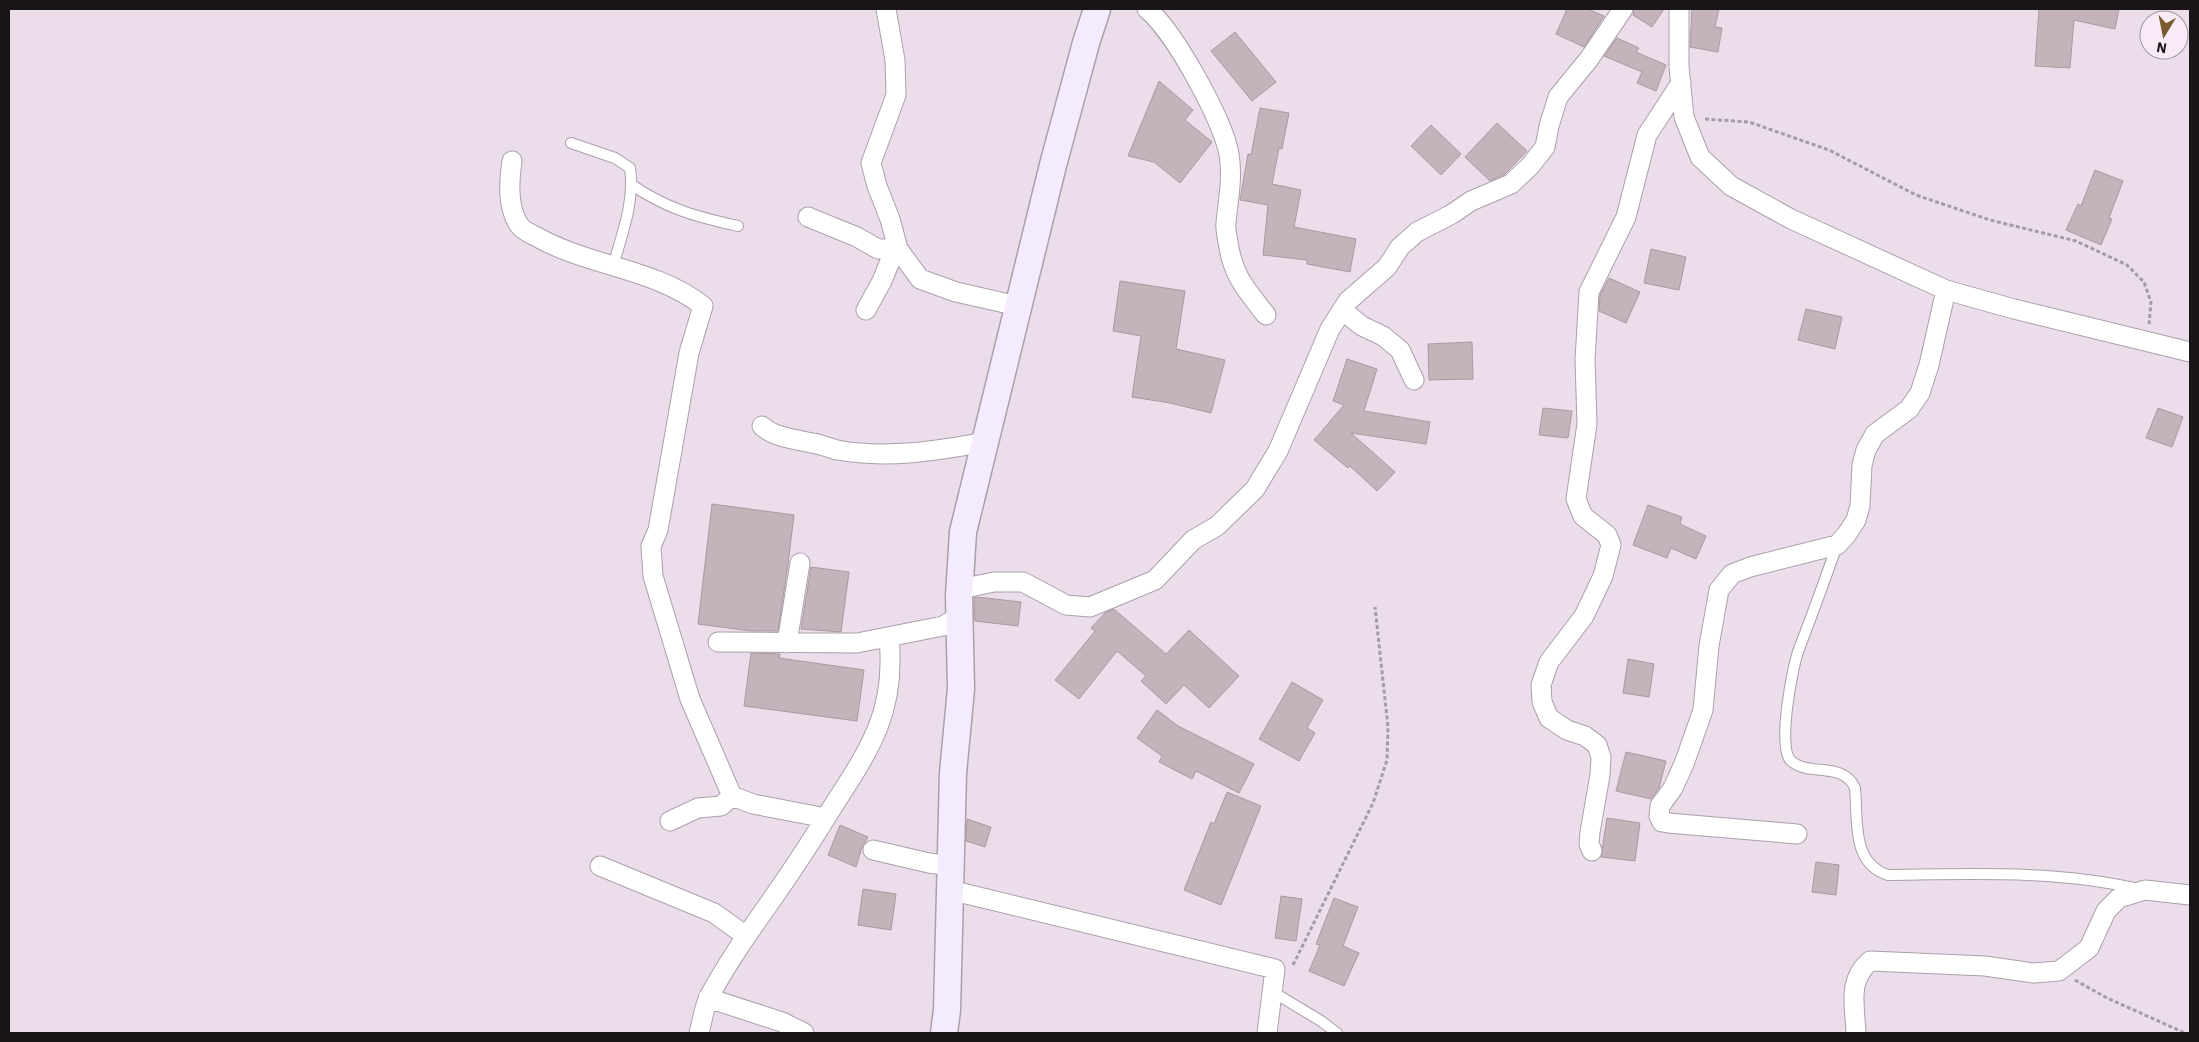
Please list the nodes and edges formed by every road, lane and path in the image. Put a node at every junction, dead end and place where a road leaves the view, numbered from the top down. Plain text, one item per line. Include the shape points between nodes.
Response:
1 (886, 9) edge
2 (1097, 9) edge
3 (1147, 9) edge
4 (1622, 9) edge
5 (1679, 9) edge
6 (1680, 84) junction
7 (1684, 117) junction
8 (571, 143) dead end
9 (512, 161) dead end
10 (632, 185) junction
11 (808, 217) dead end
12 (738, 226) dead end
13 (899, 251) junction
14 (613, 266) junction
15 (1946, 290) junction
16 (1018, 306) junction
17 (866, 310) dead end
18 (1342, 310) junction
19 (1266, 315) dead end
20 (2148, 341) junction
21 (2190, 352) edge
22 (1414, 380) dead end
23 (762, 426) dead end
24 (985, 442) junction
25 (1836, 545) junction
26 (800, 563) dead end
27 (960, 589) junction
28 (1375, 607) dead end
29 (960, 616) junction
30 (890, 638) junction
31 (718, 642) dead end
32 (786, 643) junction
33 (732, 796) junction
34 (826, 818) junction
35 (670, 821) dead end
36 (1797, 834) dead end
37 (873, 850) dead end
38 (1592, 851) dead end
39 (600, 866) dead end
40 (951, 878) junction
41 (2145, 890) junction
42 (2190, 895) edge
43 (746, 936) junction
44 (1275, 968) junction
45 (2059, 971) junction
46 (1273, 992) junction
47 (708, 998) junction
48 (699, 1033) edge
49 (804, 1033) edge
50 (944, 1033) edge
51 (1267, 1033) edge
52 (1337, 1033) edge
53 (1856, 1033) edge
54 (2185, 1033) edge

1 - 13 street via 895,60 896,95 871,163
2 - 16 street
3 - 19 street via 1158,17 1191,69 1223,132 1229,155 1231,192 1225,225 1231,263 1239,280
4 - 18 street via 1589,59 1558,97 1545,147 1530,166 1511,184 1417,232 1400,247 1387,267
5 - 6 street
6 - 7 street
6 - 38 street via 1647,135 1626,217 1589,292 1585,360 1587,424 1576,500 1583,516 1607,535 1611,545 1604,576 1584,616 1549,662 1541,686 1542,702 1549,718 1585,736 1596,745 1601,757 1590,832
7 - 15 street via 1700,157 1731,186 1791,219
7 - 20 path via 1749,122 1829,150 1916,194 1990,220 2076,241 2118,261 2144,282 2151,302
8 - 10 lane via 615,158 630,168
9 - 14 street via 509,193 517,222 522,228 554,246
10 - 12 lane via 649,197 684,213
10 - 14 lane
11 - 13 street via 878,249
13 - 16 street via 920,279 956,292
13 - 17 street via 892,256
14 - 33 street via 668,285 702,306 689,354 658,530 651,546 653,576 687,690
15 - 20 street via 2014,310
15 - 25 street via 1920,393 1908,409 1875,434 1866,450 1856,520
16 - 24 street
18 - 22 street via 1400,350
18 - 27 street via 1330,329 1278,451 1255,489 1216,526 1193,540 1155,580 1090,607 1066,605 1023,582 994,582
20 - 21 street
23 - 24 street via 769,433 792,439 837,450 876,454 910,453
24 - 27 street via 963,532
25 - 36 street via 1750,566 1732,574 1719,590 1709,646 1703,710 1684,764 1660,806 1662,822
25 - 41 lane via 1798,651 1785,722 1785,749 1790,760 1799,765 1844,775 1852,780 1860,850 1867,863 1888,875 2037,874 2103,881
26 - 32 street
27 - 29 street
28 - 44 path via 1388,727 1387,760 1373,803 1294,964
29 - 30 street via 943,626
29 - 40 street via 961,689 953,774
30 - 32 street via 857,643
30 - 34 street via 892,666 878,729 864,758
31 - 32 street
33 - 34 street via 752,804
33 - 35 street via 721,806 698,808
34 - 43 street
37 - 40 street via 929,863
39 - 43 street via 714,913
40 - 44 street
40 - 50 street
41 - 42 street
41 - 45 street via 2119,898 2106,910 2088,948
43 - 47 street
44 - 46 street
45 - 53 street via 2034,973 1985,966 1870,961 1855,981
45 - 54 path via 2107,998
46 - 51 street
46 - 52 lane
47 - 48 street
47 - 49 street via 774,1019

